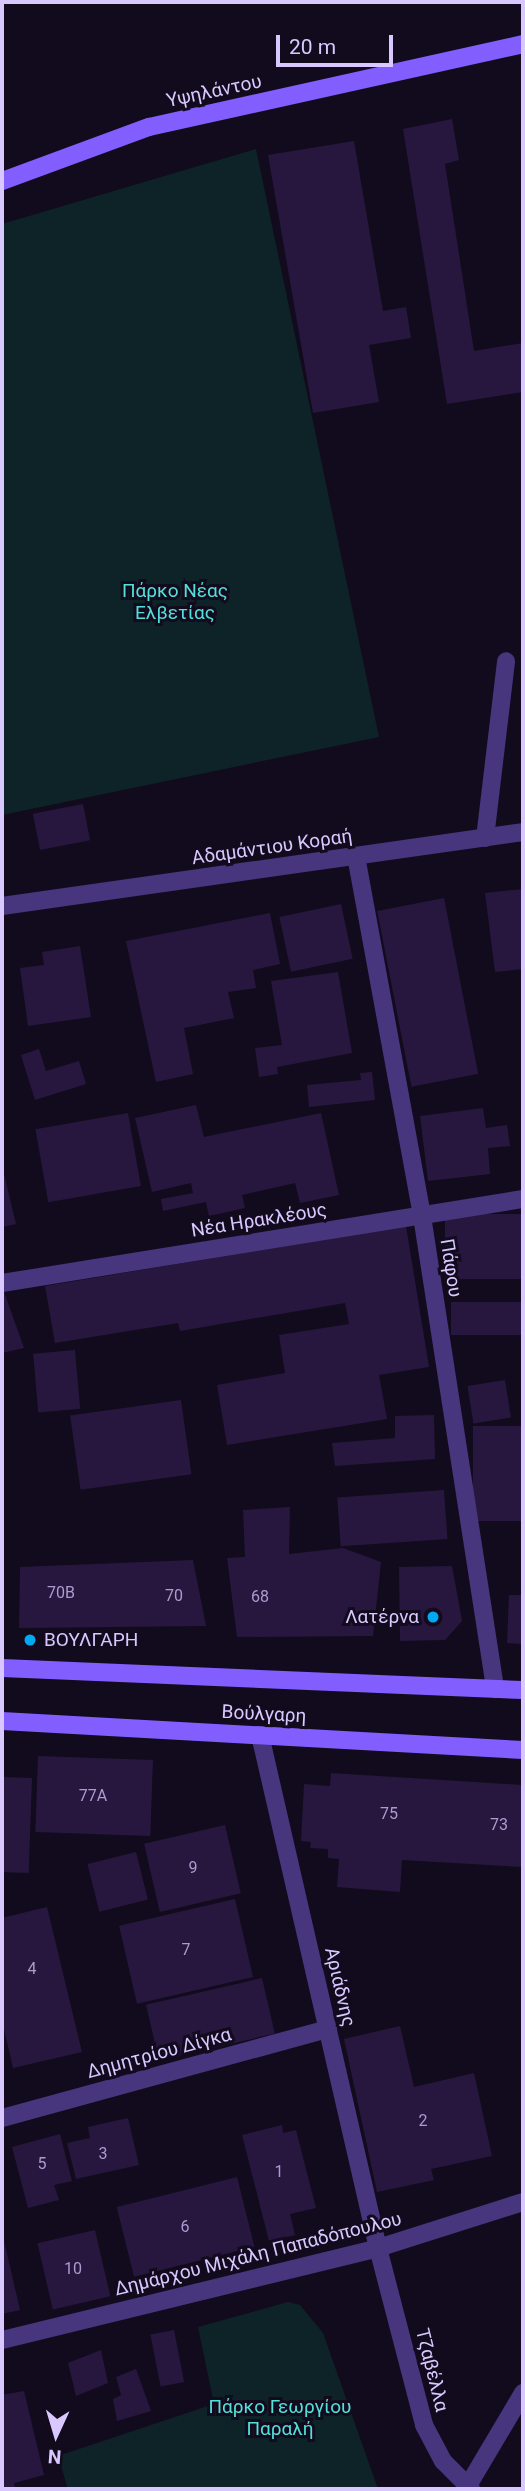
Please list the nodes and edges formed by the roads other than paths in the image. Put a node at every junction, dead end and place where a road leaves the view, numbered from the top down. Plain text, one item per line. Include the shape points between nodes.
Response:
1 (523, 44) edge
2 (2, 181) edge
3 (506, 661) dead end
4 (523, 832) edge
5 (485, 838) junction
6 (356, 856) junction
7 (2, 906) edge
8 (523, 1199) edge
9 (422, 1216) junction
10 (2, 1283) edge
11 (2, 1668) edge
12 (495, 1689) junction
13 (523, 1690) edge
14 (2, 1721) edge
15 (260, 1735) junction
16 (523, 1751) edge
17 (328, 2029) junction
18 (2, 2118) edge
19 (523, 2202) edge
20 (378, 2248) junction
21 (2, 2340) edge
22 (523, 2393) edge
23 (468, 2489) edge

1 - 2 main road, Υψηλάντου via 149,127
3 - 5 street
4 - 5 street, Αδαμάντιου Κοραή
5 - 6 street, Αδαμάντιου Κοραή
6 - 7 street, Αδαμάντιου Κοραή
6 - 9 street, Πάφου
8 - 9 street, Νέα Ηρακλέους
9 - 10 street, Νέα Ηρακλέους
9 - 12 street, Πάφου
11 - 12 main road, Βούλγαρη
12 - 13 main road, Βούλγαρη
14 - 15 main road, Βούλγαρη
15 - 16 main road, Βούλγαρη
15 - 17 street, Αριάδνης
17 - 18 street, Δημητρίου Δίγκα
17 - 20 street, Αριάδνης
19 - 20 street, Δημάρχου Μιχάλη Παπαδόπουλου
20 - 21 street, Δημάρχου Μιχάλη Παπαδόπουλου
20 - 23 street, Τζαβέλλα via 425,2425 443,2461
22 - 23 street

